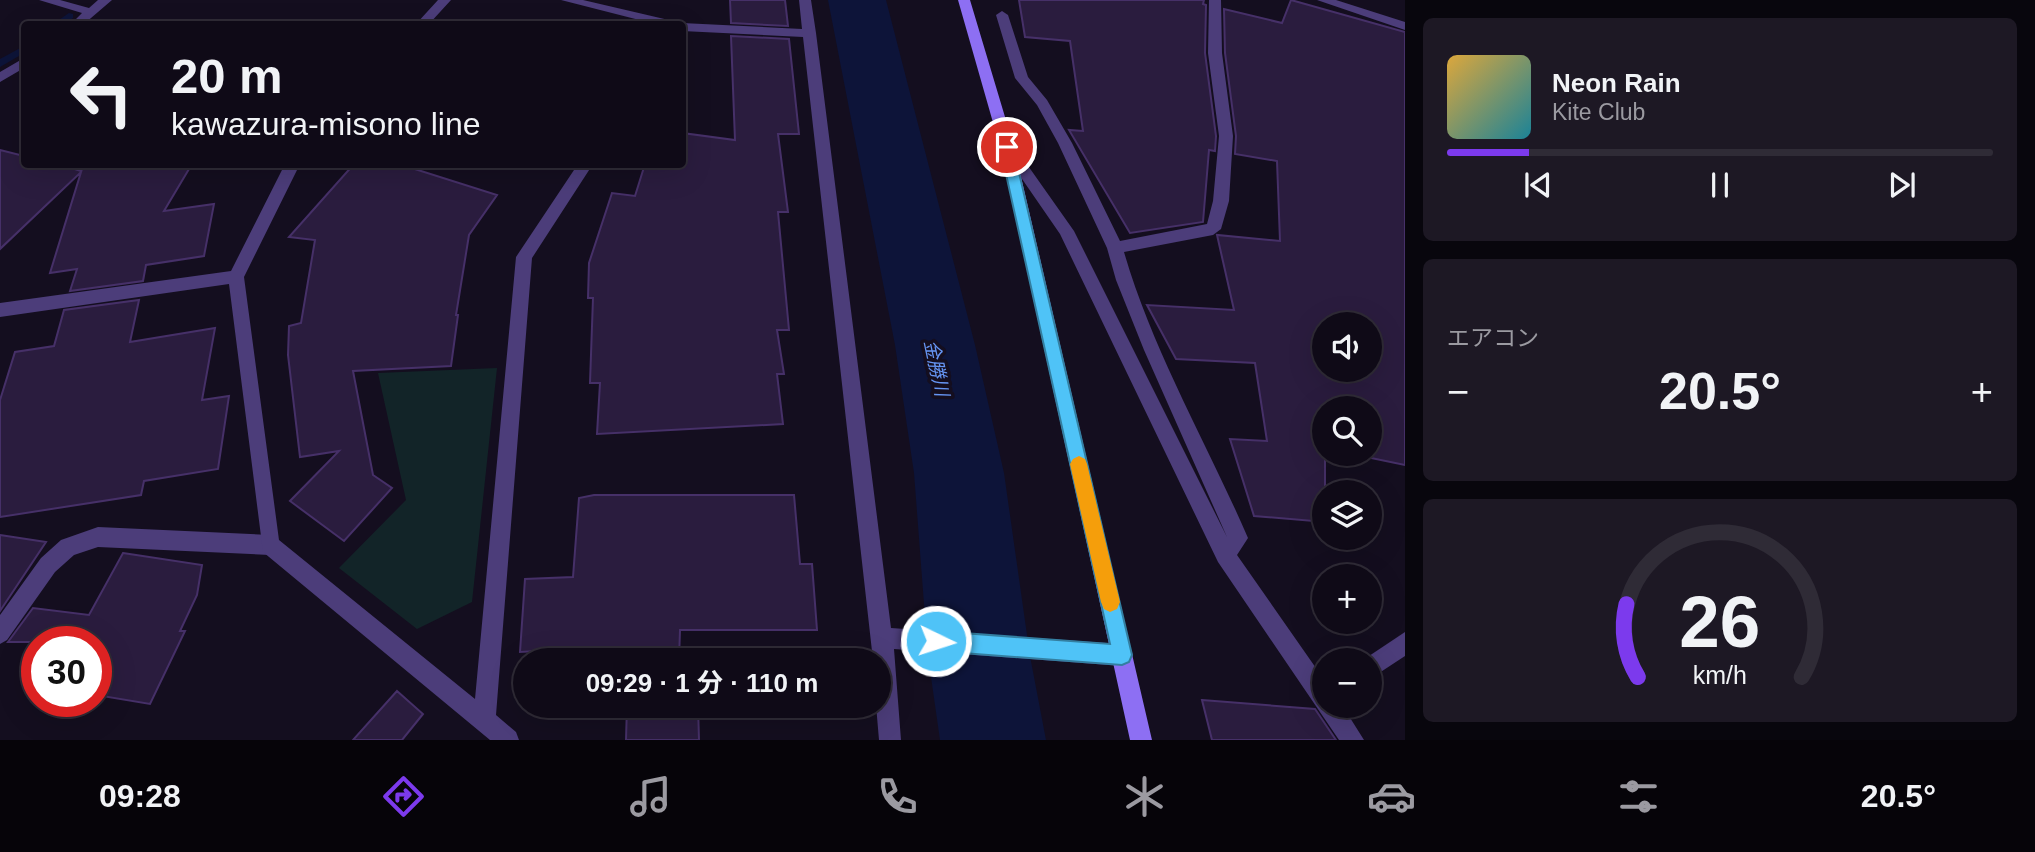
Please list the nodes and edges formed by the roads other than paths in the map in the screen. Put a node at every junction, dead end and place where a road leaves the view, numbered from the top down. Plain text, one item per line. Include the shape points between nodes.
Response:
1 (45, 0) edge
2 (106, 0) edge
3 (445, 0) edge
4 (567, 0) edge
5 (805, 0) edge
6 (964, 0) edge
7 (1215, 0) edge
8 (1323, 0) edge
9 (92, 12) junction
10 (1002, 15) dead end
11 (81, 21) edge
12 (425, 21) edge
13 (656, 21) edge
14 (1405, 26) edge
15 (686, 27) edge
16 (810, 33) junction
17 (21, 64) edge
18 (0, 78) edge
19 (1007, 147) junction
20 (291, 168) edge
21 (583, 168) edge
22 (1115, 248) junction
23 (236, 277) junction
24 (0, 310) edge
25 (270, 545) junction
26 (1225, 555) junction
27 (0, 634) edge
28 (882, 638) junction
29 (1405, 643) edge
30 (1122, 655) junction
31 (1382, 659) edge
32 (1312, 681) edge
33 (1337, 718) edge
34 (484, 720) junction
35 (508, 740) edge
36 (890, 740) edge
37 (1141, 740) edge
38 (1353, 740) edge

1 - 9 street
2 - 9 street
3 - 12 street
4 - 13 street
5 - 16 street
6 - 19 main road
7 - 22 street via 1215,53 1226,136 1221,201 1213,229
8 - 14 street
9 - 11 street
10 - 22 street via 1022,78 1065,143
15 - 16 street
16 - 28 street
17 - 18 street
19 - 26 street via 1066,231
19 - 30 main road
20 - 23 street
21 - 34 street via 524,257
22 - 26 street via 1153,350 1238,538
23 - 24 street
23 - 25 street
25 - 27 street via 97,537 68,547 48,565
25 - 34 street
26 - 32 street
28 - 30 street
28 - 36 street
29 - 31 street
30 - 37 main road
33 - 38 street
34 - 35 street

